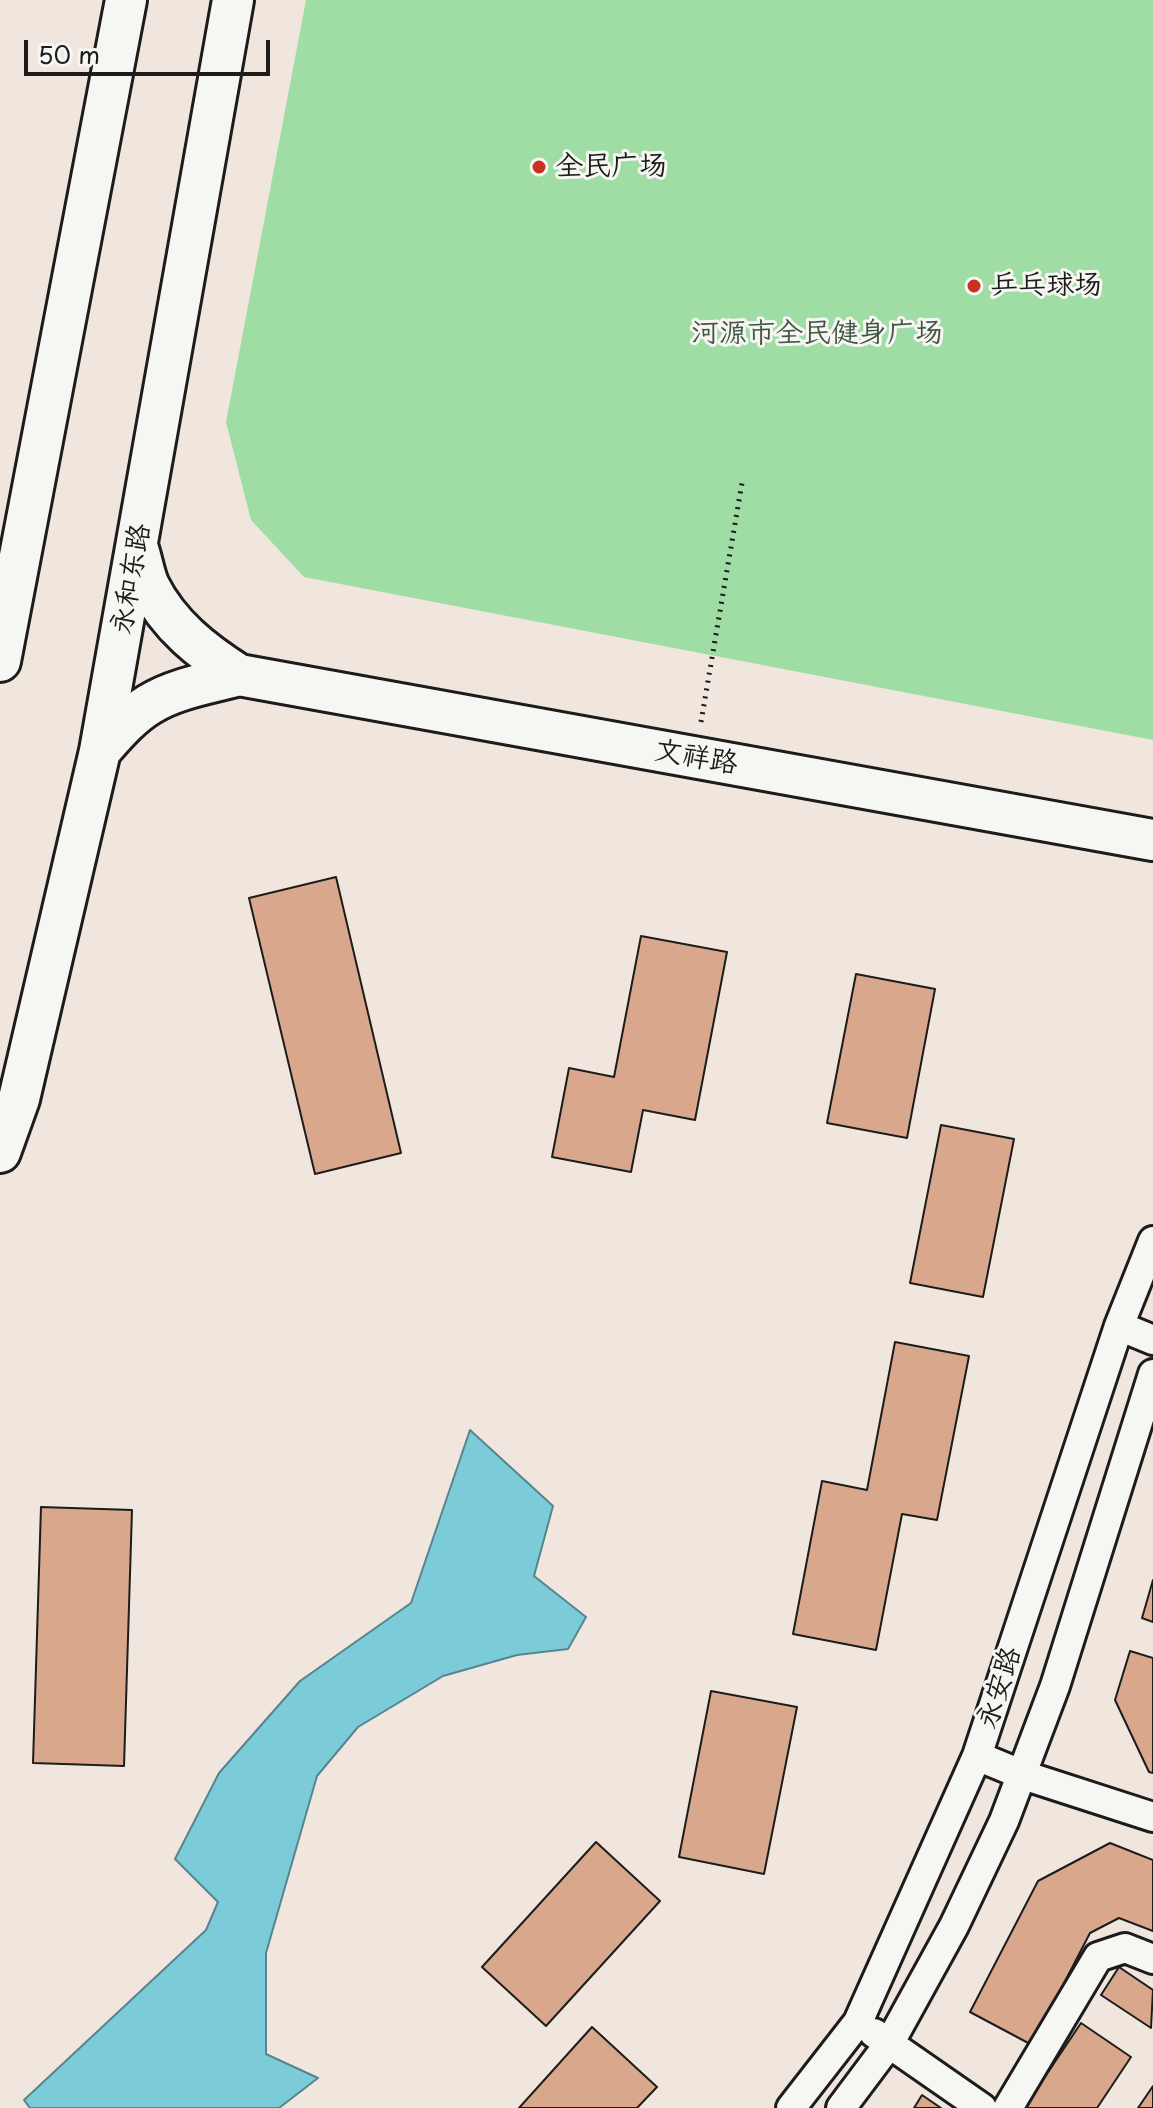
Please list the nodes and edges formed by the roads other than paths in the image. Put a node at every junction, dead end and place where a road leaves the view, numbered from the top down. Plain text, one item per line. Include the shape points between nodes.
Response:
1 (126, 0) edge
2 (233, 0) edge
3 (138, 547) junction
4 (0, 661) edge
5 (239, 675) junction
6 (100, 751) junction
7 (1153, 840) edge
8 (0, 1152) edge
9 (1153, 1241) edge
10 (1119, 1326) junction
11 (1153, 1340) edge
12 (1153, 1374) edge
13 (977, 1756) junction
14 (1023, 1775) junction
15 (1153, 1817) edge
16 (1153, 1959) edge
17 (858, 2022) junction
18 (889, 2044) junction
19 (791, 2108) edge
20 (841, 2108) edge
21 (982, 2108) edge
22 (1008, 2108) edge

1 - 4 main road
2 - 3 main road, 永和东路
3 - 5 main road via 148,584 172,619 201,651
3 - 6 main road, 永和东路
5 - 6 main road via 150,704
5 - 7 main road, 文祥路
6 - 8 main road, 永和东路 via 19,1099
9 - 10 street, 永安路
10 - 11 street
10 - 13 street, 永安路
12 - 14 street, 永安路
13 - 14 street
13 - 17 street, 永安路
14 - 15 street
14 - 18 street, 永安路 via 954,1926
16 - 22 street via 1125,1948 1098,1957
17 - 18 street
17 - 19 street, 永安路
18 - 20 street, 永安路
18 - 21 street

